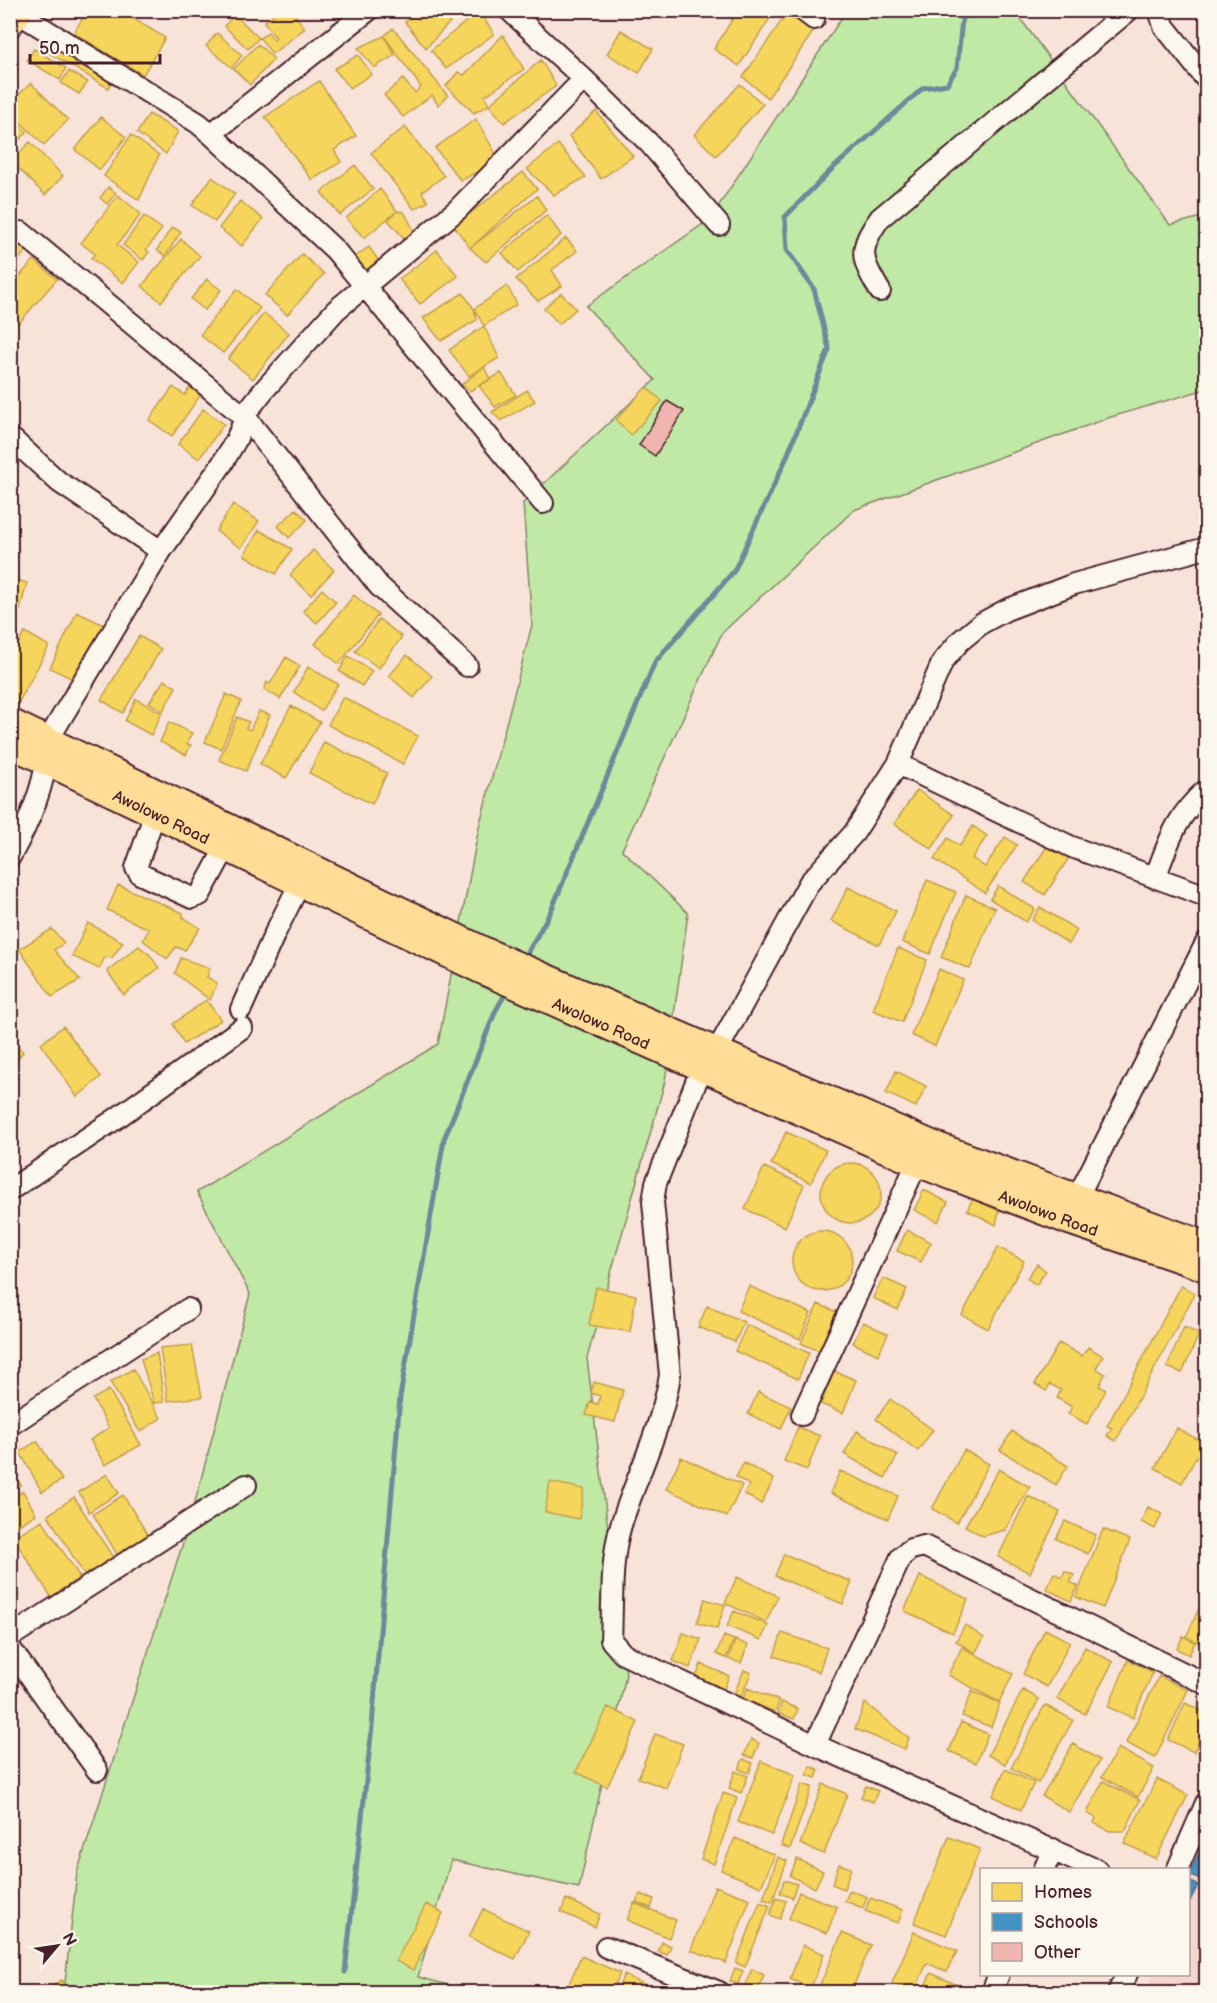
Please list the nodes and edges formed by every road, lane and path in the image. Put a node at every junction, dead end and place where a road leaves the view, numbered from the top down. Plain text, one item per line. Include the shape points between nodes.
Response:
1 (369, 10) edge
2 (508, 10) edge
3 (1129, 10) edge
4 (1159, 10) edge
5 (15, 14) edge
6 (584, 79) junction
7 (1206, 79) edge
8 (211, 134) junction
9 (719, 225) dead end
10 (21, 232) dead end
11 (365, 287) junction
12 (880, 291) dead end
13 (247, 419) junction
14 (10, 437) edge
15 (543, 503) dead end
16 (1206, 548) edge
17 (161, 551) junction
18 (467, 666) dead end
19 (10, 722) edge
20 (10, 744) edge
21 (48, 751) junction
22 (898, 764) junction
23 (1206, 790) edge
24 (155, 813) junction
25 (229, 838) junction
26 (10, 857) edge
27 (1155, 878) junction
28 (300, 883) junction
29 (1206, 896) edge
30 (1206, 943) edge
31 (484, 961) junction
32 (710, 1059) junction
33 (917, 1163) junction
34 (10, 1190) edge
35 (1077, 1198) junction
36 (1206, 1245) edge
37 (1206, 1268) edge
38 (188, 1309) dead end
39 (802, 1415) dead end
40 (10, 1425) edge
41 (246, 1485) dead end
42 (10, 1637) edge
43 (10, 1648) edge
44 (1206, 1684) edge
45 (815, 1745) junction
46 (96, 1770) dead end
47 (1206, 1803) edge
48 (1053, 1849) junction
49 (1044, 1868) edge
50 (1095, 1868) edge
51 (1177, 1868) edge
52 (606, 1947) dead end
53 (998, 1976) edge
54 (1125, 1976) edge
55 (718, 1992) edge
56 (992, 1992) edge
57 (1118, 1992) edge

1 - 8 street
2 - 6 street
3 - 12 street via 880,218 867,235 863,263
4 - 7 street via 1164,26
5 - 8 street
6 - 9 street via 650,144
6 - 11 street via 457,210
8 - 11 street via 335,250
10 - 13 street
11 - 13 street via 313,333 249,409
11 - 15 street
13 - 17 street via 222,464
13 - 18 street via 379,586
14 - 17 street via 59,482
16 - 22 street via 1074,584 982,623 943,661
17 - 21 street
19 - 21 main road, Awolowo Road
20 - 21 main road, Awolowo Road
21 - 24 main road, Awolowo Road
21 - 25 main road, Awolowo Road
21 - 26 street via 21,837
22 - 27 street via 1072,847
22 - 32 street via 854,833 809,883
23 - 27 street via 1175,825
24 - 25 main road, Awolowo Road
24 - 25 street via 136,868 140,874 192,898 200,895
25 - 28 main road, Awolowo Road
25 - 31 main road, Awolowo Road
27 - 29 street
28 - 31 main road, Awolowo Road
28 - 34 street via 274,933 242,1018 117,1118
30 - 35 street
31 - 32 main road, Awolowo Road
32 - 33 main road, Awolowo Road
32 - 35 main road, Awolowo Road
32 - 45 street via 656,1183 653,1202 670,1375 666,1401 615,1550 611,1640 623,1654
33 - 37 main road, Awolowo Road
33 - 39 street
35 - 36 main road, Awolowo Road
38 - 40 street
41 - 42 street
43 - 46 street
44 - 45 street via 924,1546 901,1557
45 - 48 street
47 - 51 street
48 - 49 street
48 - 50 street
52 - 55 street
53 - 56 street
54 - 57 street

